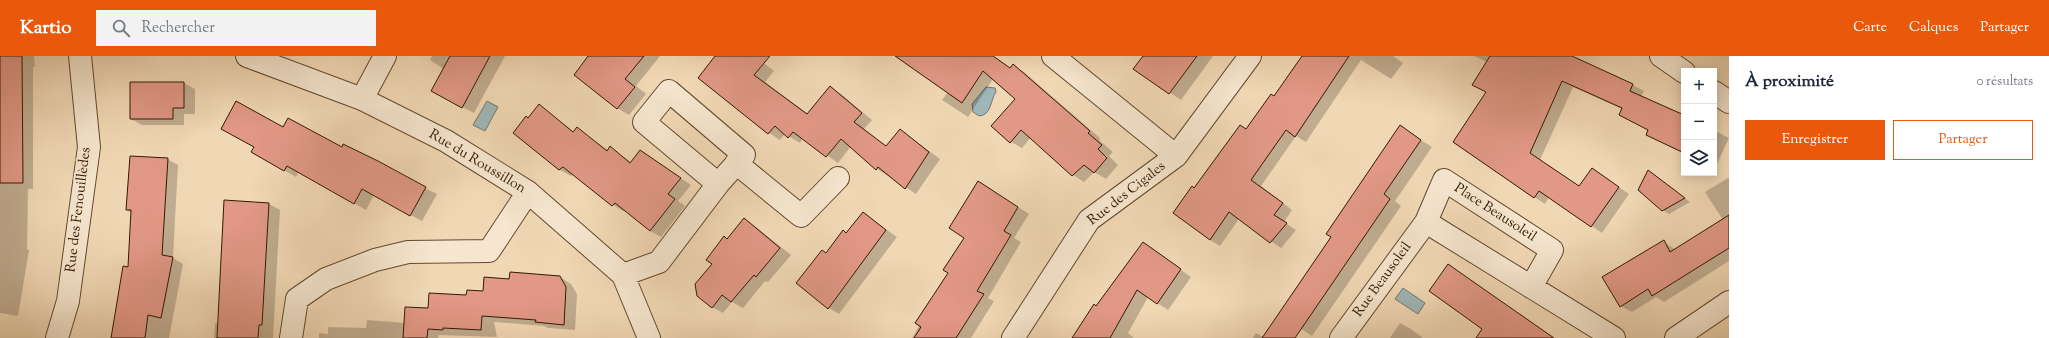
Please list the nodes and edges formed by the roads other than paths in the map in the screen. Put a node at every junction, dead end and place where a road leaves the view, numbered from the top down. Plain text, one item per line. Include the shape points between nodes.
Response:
1 (80, 56) edge
2 (247, 56) edge
3 (385, 56) edge
4 (1053, 56) edge
5 (1250, 56) edge
6 (1661, 56) edge
7 (1681, 70) edge
8 (1717, 94) edge
9 (362, 99) junction
10 (1729, 102) edge
11 (1176, 156) junction
12 (736, 163) junction
13 (838, 178) dead end
14 (718, 184) junction
15 (528, 192) junction
16 (1426, 222) junction
17 (623, 275) junction
18 (1531, 287) junction
19 (1729, 302) edge
20 (57, 338) edge
21 (291, 338) edge
22 (649, 338) edge
23 (1013, 338) edge
24 (1341, 338) edge
25 (1614, 338) edge
26 (1676, 338) edge

1 - 20 street, Rue des Fenouillèdes via 89,147 68,301
2 - 9 street, Rue du Roussillon
3 - 9 street
4 - 11 street
5 - 11 street, Rue des Cigales
6 - 7 street
8 - 10 street
9 - 15 street, Rue du Roussillon via 446,141
11 - 23 street, Rue des Cigales via 1089,220
12 - 13 street via 801,216
12 - 14 street
12 - 14 street via 744,155 669,91 644,122
14 - 17 street via 658,262
15 - 17 street, Rue du Roussillon
15 - 21 street via 489,251 408,252 374,260 326,279 297,299
16 - 18 street
16 - 18 street, Place Beausoleil via 1444,180 1552,250
16 - 24 street, Rue Beausoleil
17 - 22 street, Rue du Roussillon
18 - 25 street
19 - 26 street

